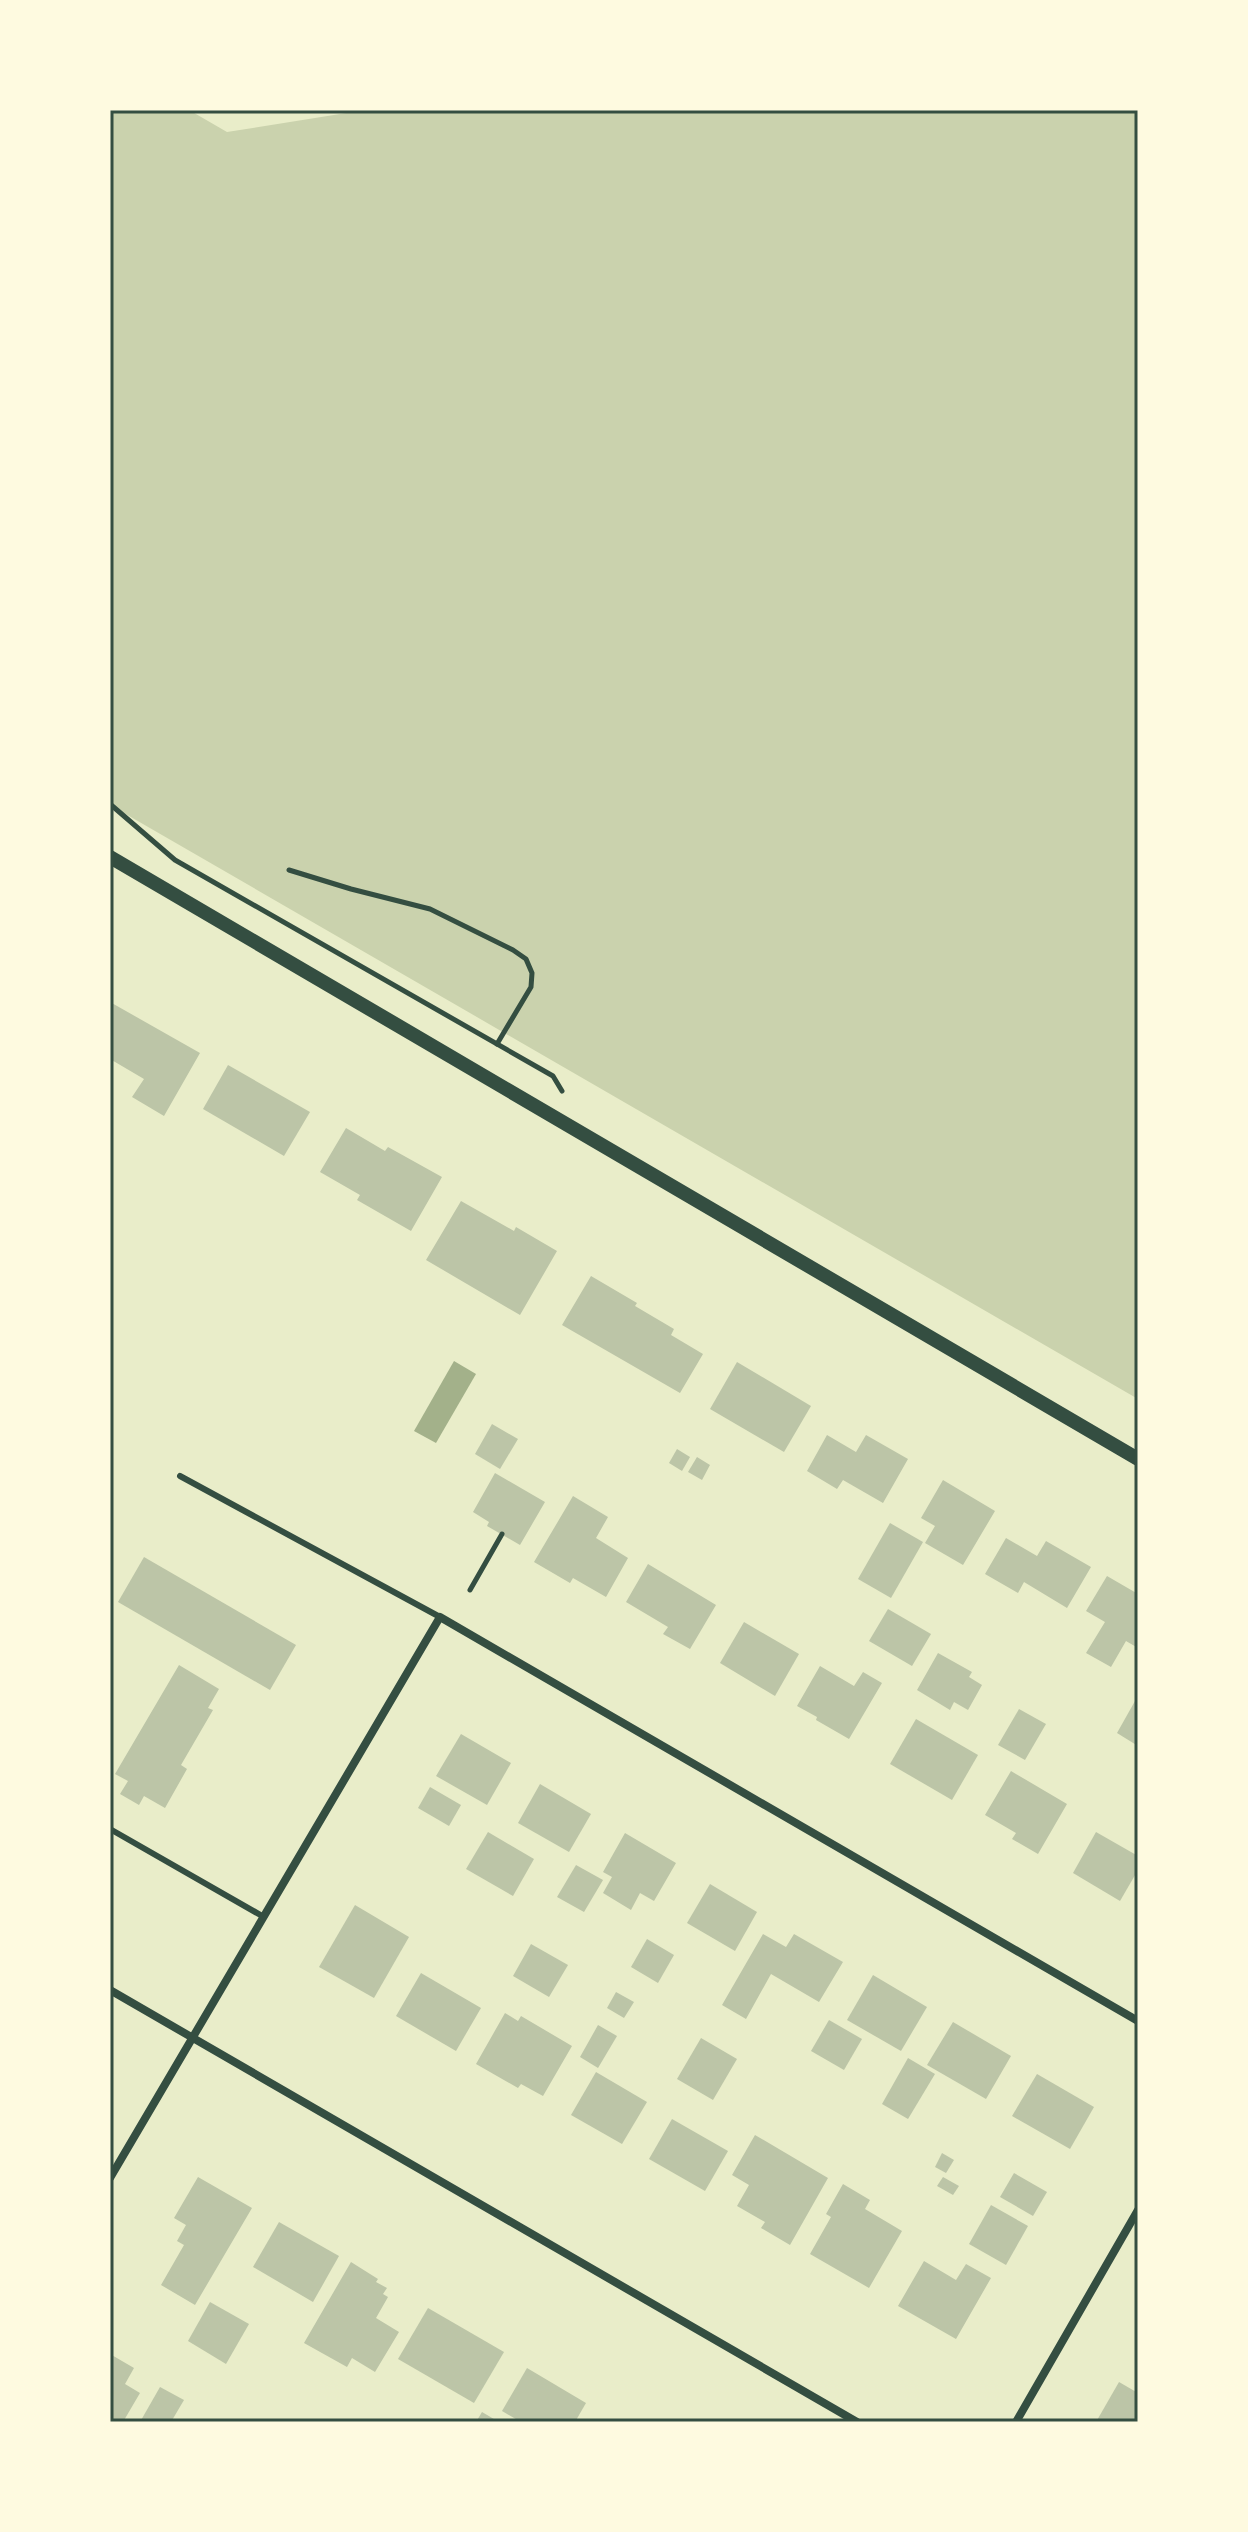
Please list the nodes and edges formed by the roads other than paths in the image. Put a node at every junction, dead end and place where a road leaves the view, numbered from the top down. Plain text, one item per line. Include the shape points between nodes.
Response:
1 (110, 857) edge
2 (1138, 1459) edge
3 (180, 1476) dead end
4 (440, 1617) junction
5 (110, 1829) edge
6 (264, 1917) junction
7 (110, 1990) edge
8 (1138, 2021) edge
9 (193, 2038) junction
10 (110, 2178) edge
11 (1138, 2210) edge
12 (857, 2422) edge
13 (1016, 2422) edge

1 - 2 street
3 - 4 lane
4 - 6 street
4 - 8 street
5 - 6 lane
6 - 9 street
7 - 9 street
9 - 10 street
9 - 12 street
11 - 13 street

